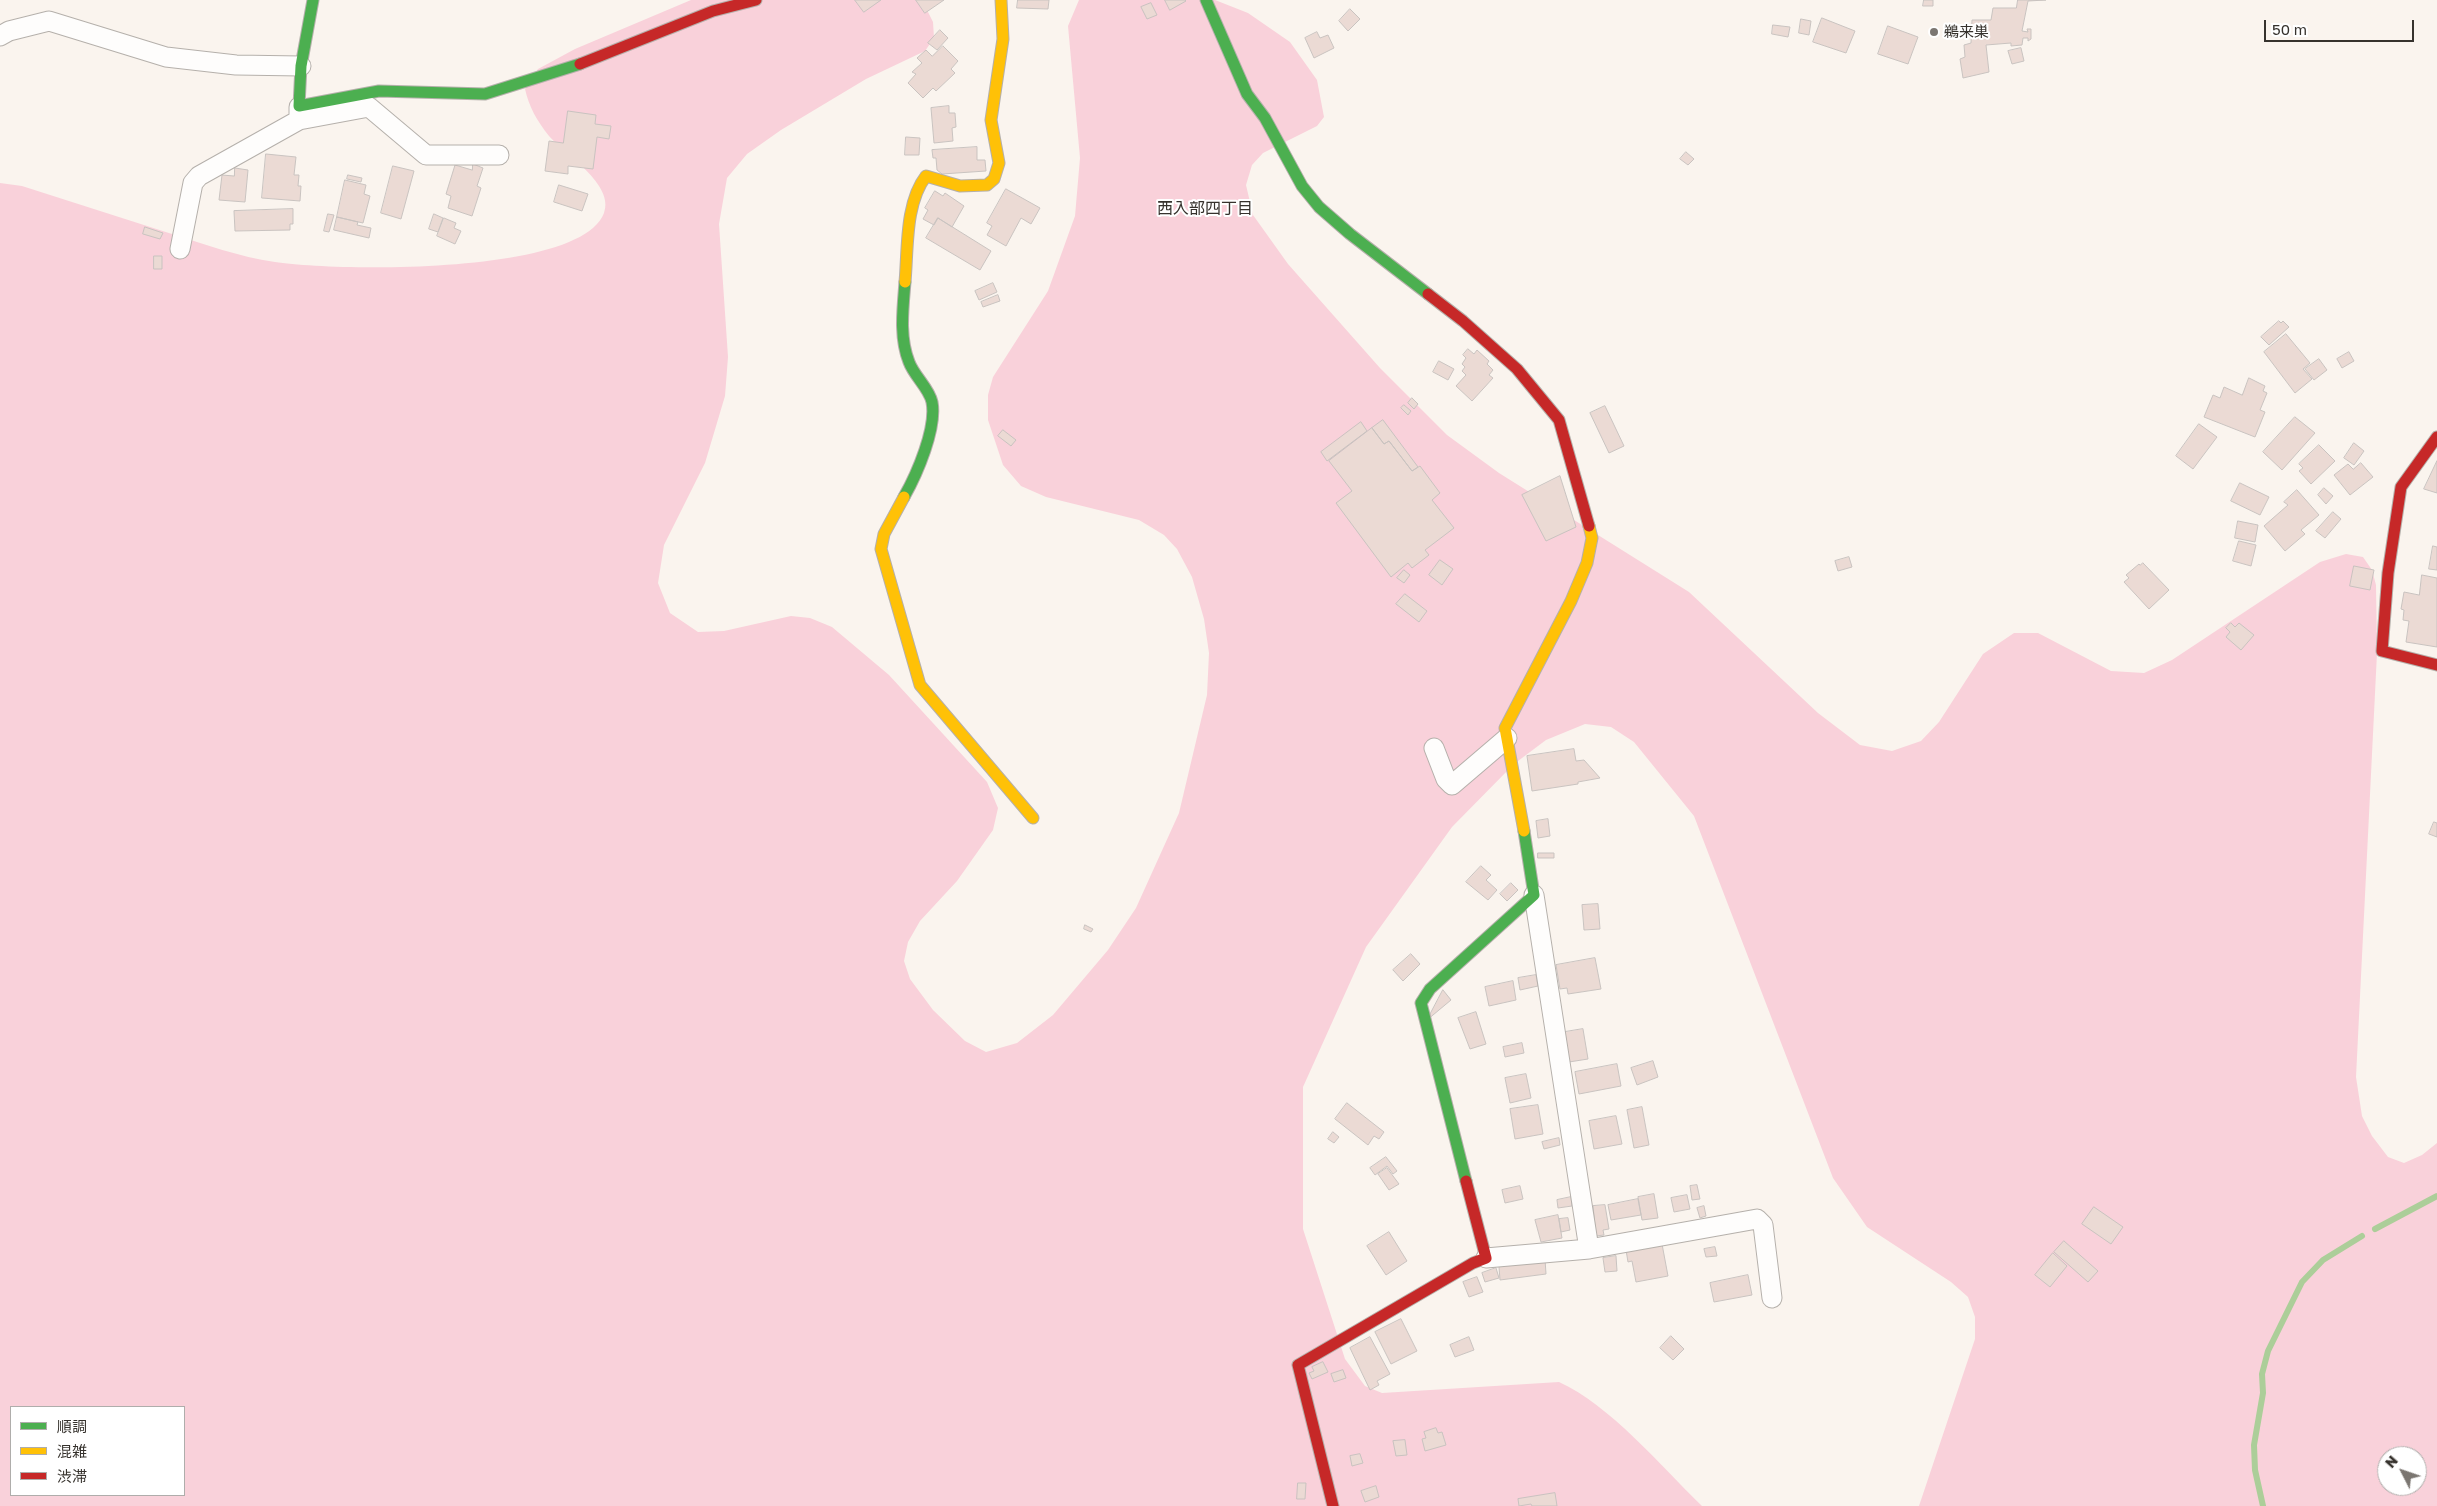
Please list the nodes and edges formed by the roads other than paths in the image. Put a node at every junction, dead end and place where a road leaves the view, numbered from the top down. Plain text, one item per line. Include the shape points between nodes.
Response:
1 (312, 0) edge
2 (756, 0) edge
3 (1001, 0) edge
4 (1206, 0) edge
5 (0, 36) edge
6 (301, 66) junction
7 (299, 113) junction
8 (499, 155) dead end
9 (180, 249) dead end
10 (2437, 438) edge
11 (2437, 665) edge
12 (1507, 738) junction
13 (1434, 748) dead end
14 (1033, 818) dead end
15 (1534, 895) junction
16 (1589, 1249) junction
17 (1486, 1258) junction
18 (1772, 1298) dead end
19 (1333, 1506) edge

1 - 6 street
2 - 7 street via 713,11 582,63 485,94 379,91
3 - 14 street via 1003,39 991,120 998,163 994,178 987,185 960,186 926,176 919,185 910,215 902,324 909,362 932,402 932,425 914,479 884,534 881,548 920,685
4 - 12 street via 1247,94 1265,118 1302,186 1319,207 1463,321 1517,369 1559,420 1592,538 1587,563 1571,602 1505,728
5 - 6 street via 49,21 166,58 236,65
6 - 7 street
7 - 8 street via 369,107 426,155
7 - 9 street via 192,183
10 - 11 street via 2401,487 2388,573 2382,652
12 - 13 street via 1452,785 1446,779
12 - 15 street
15 - 16 street
15 - 17 street via 1430,989 1421,1003
16 - 17 street
16 - 18 street via 1757,1219 1763,1225
17 - 19 street via 1298,1365

